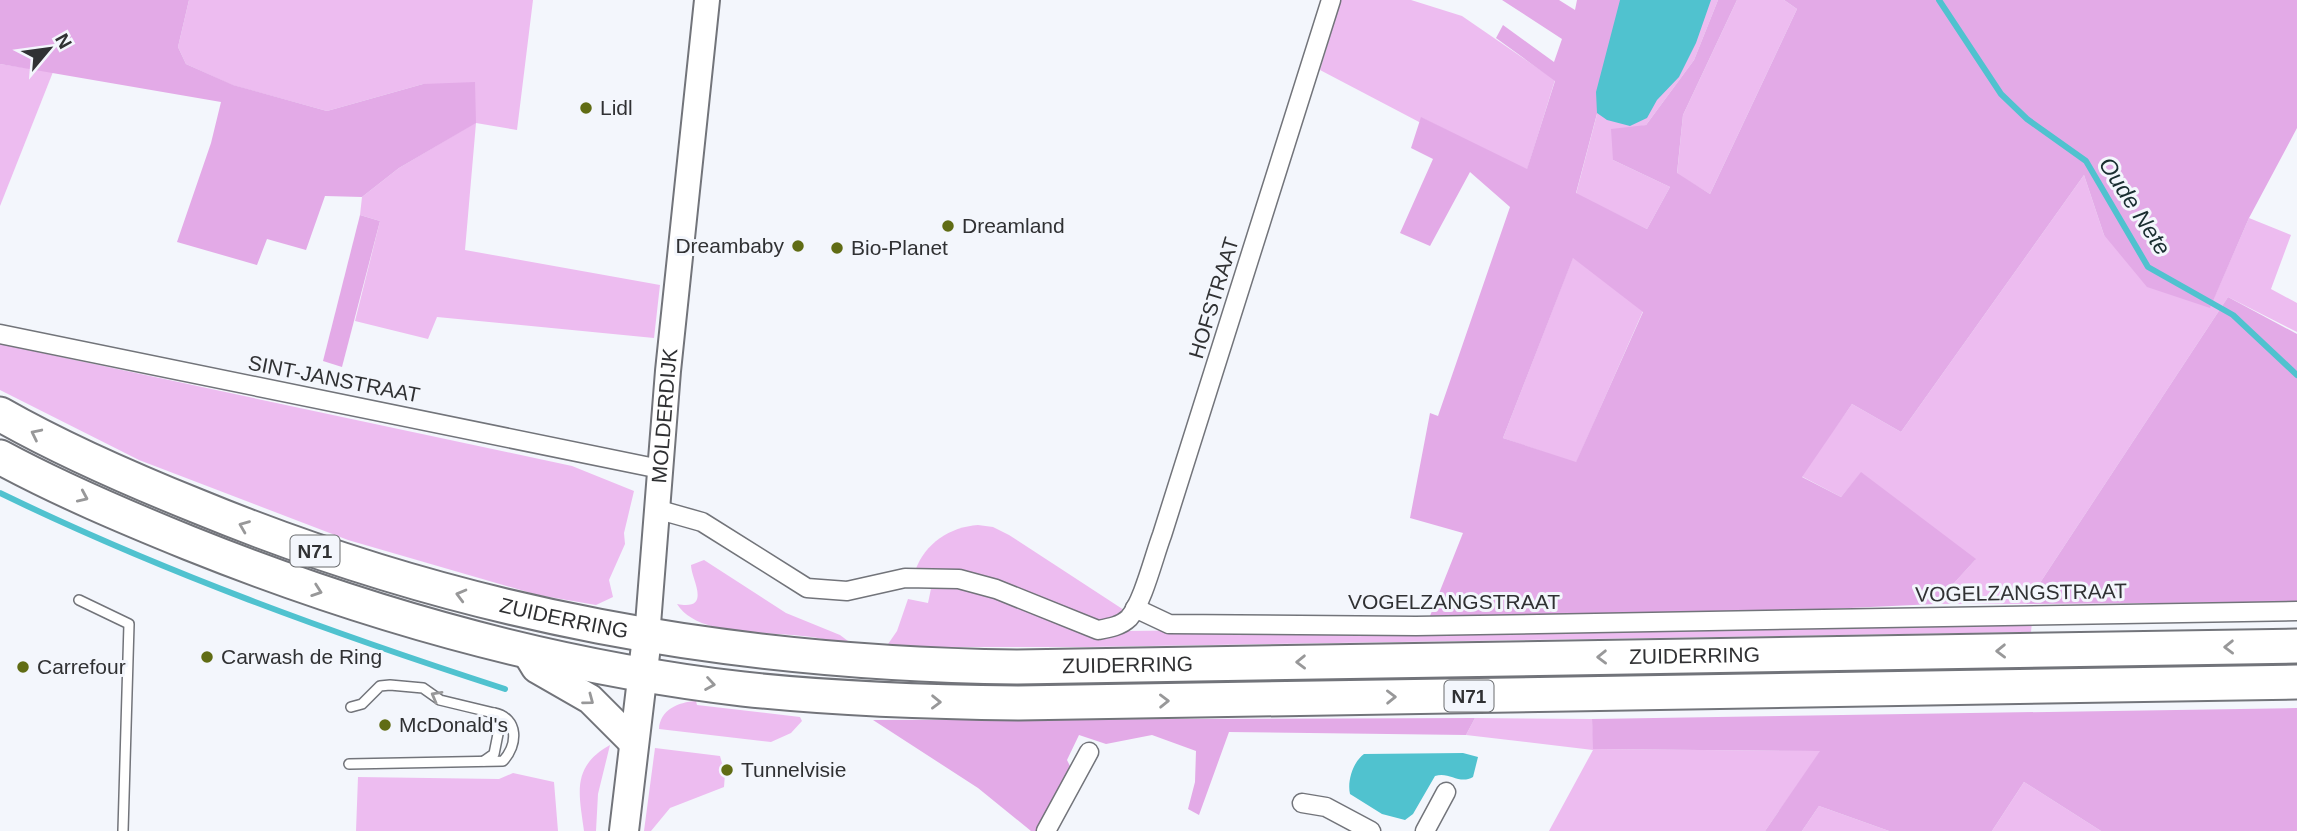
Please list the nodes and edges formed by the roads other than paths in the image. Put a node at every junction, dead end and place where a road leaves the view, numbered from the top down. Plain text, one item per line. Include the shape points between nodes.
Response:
1 (707, 0) edge
2 (1331, 0) edge
3 (0, 334) edge
4 (0, 414) edge
5 (0, 457) edge
6 (660, 469) junction
7 (656, 509) junction
8 (79, 600) dead end
9 (1135, 608) junction
10 (2297, 611) edge
11 (647, 637) junction
12 (2297, 646) edge
13 (525, 650) junction
14 (642, 673) junction
15 (2297, 682) edge
16 (351, 707) dead end
17 (494, 713) junction
18 (634, 743) junction
19 (1089, 752) dead end
20 (483, 762) junction
21 (349, 764) dead end
22 (1446, 792) dead end
23 (1302, 803) dead end
24 (123, 831) edge
25 (624, 831) edge
26 (1046, 831) edge
27 (1371, 831) edge
28 (1425, 831) edge

1 - 6 main road, MOLDERDIJK
2 - 9 street, HOFSTRAAT
3 - 6 street, SINT-JANSTRAAT
11 -> 4 highway, ZUIDERRING / N71 via 476,599 288,542 162,492
5 -> 13 highway, ZUIDERRING / N71 via 135,521 250,568 359,605
6 - 7 main road, MOLDERDIJK
7 - 9 street via 702,522 807,588 847,591 905,578 958,579 996,589 1098,630 1128,619
7 - 11 main road, MOLDERDIJK
8 - 24 lane via 129,624
9 - 10 street, VOGELZANGSTRAAT via 1169,624 1402,626
12 -> 11 highway, ZUIDERRING / N71 via 1017,667 826,659
11 - 14 main road, MOLDERDIJK
13 - 14 highway, ZUIDERRING / N71
13 -> 18 main road via 536,668 590,699
14 -> 15 highway, ZUIDERRING / N71 via 849,699 1019,703
14 - 18 main road, MOLDERDIJK
17 -> 16 lane via 440,700 424,688 390,685 380,686 362,704
17 - 20 lane via 500,724 494,754
17 - 20 lane via 506,716 514,731 503,761
18 - 25 main road, MOLDERDIJK
19 - 26 street
20 - 21 lane
22 - 28 street
23 - 27 street via 1326,807

